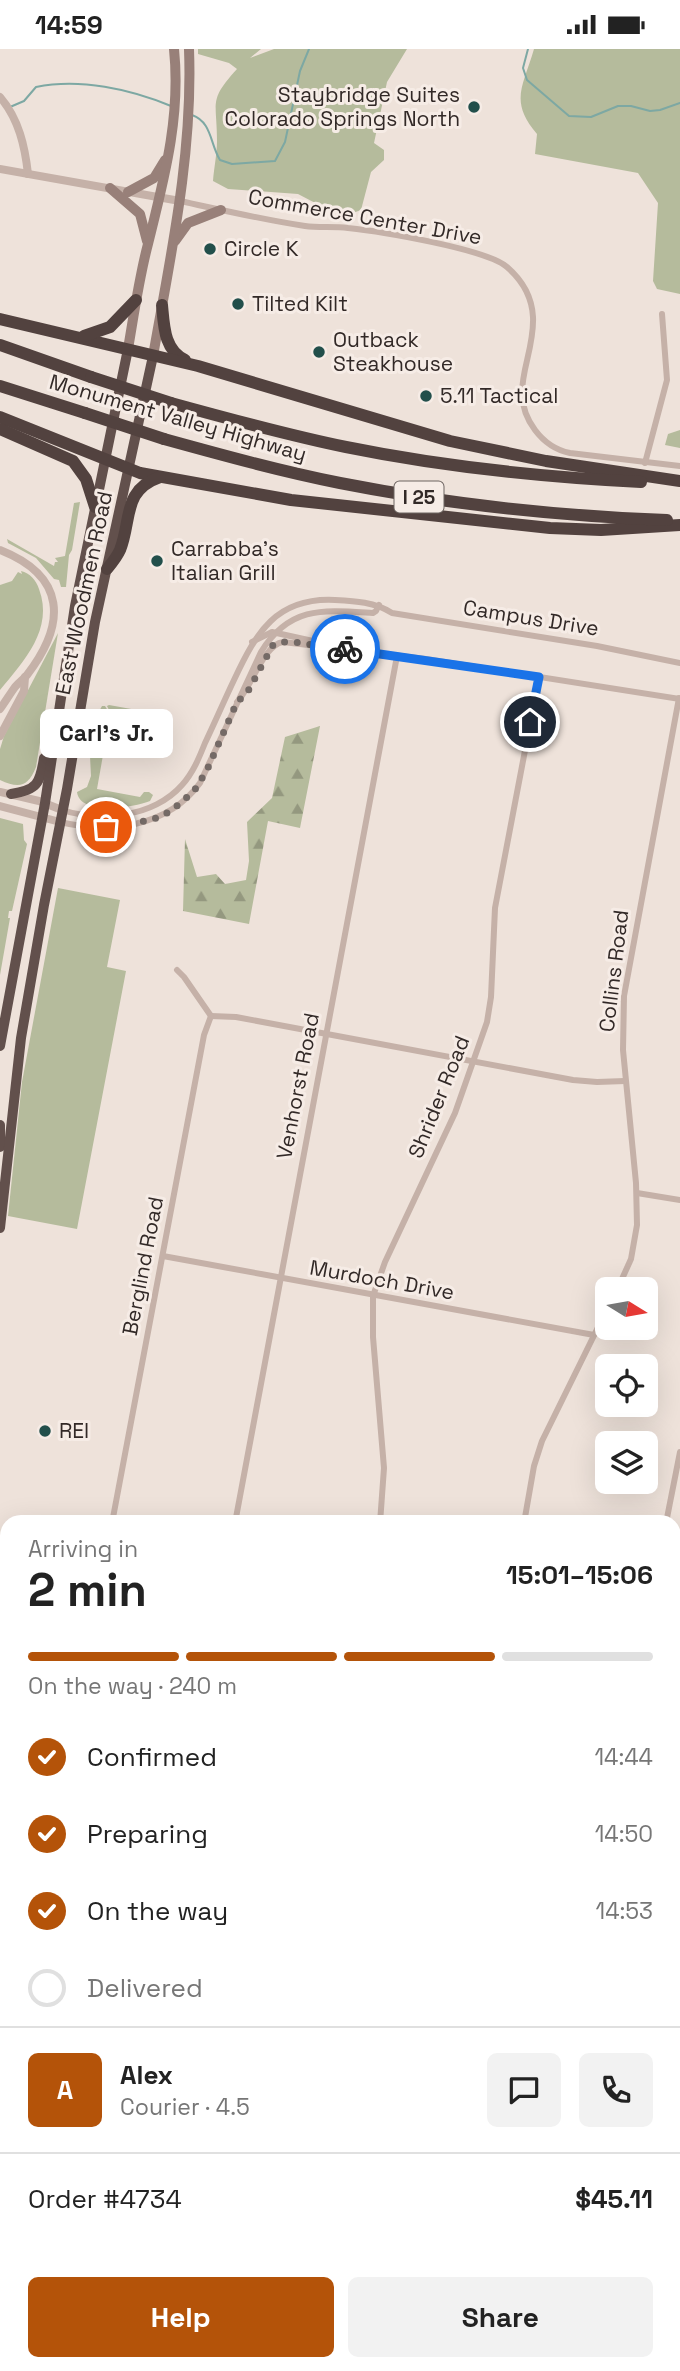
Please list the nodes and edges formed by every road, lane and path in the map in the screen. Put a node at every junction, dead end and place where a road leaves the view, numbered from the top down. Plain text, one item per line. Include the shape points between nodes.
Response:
1 (174, 51) edge
2 (190, 52) edge
3 (0, 97) edge
4 (169, 154) junction
5 (0, 169) edge
6 (28, 174) junction
7 (110, 188) junction
8 (128, 192) junction
9 (160, 198) junction
10 (180, 201) junction
11 (221, 210) junction
12 (148, 244) junction
13 (173, 244) junction
14 (136, 300) junction
15 (162, 305) junction
16 (662, 314) dead end
17 (0, 319) edge
18 (80, 337) junction
19 (0, 345) edge
20 (128, 349) junction
21 (153, 356) junction
22 (198, 366) junction
23 (0, 386) edge
24 (0, 417) edge
25 (0, 429) edge
26 (105, 460) junction
27 (645, 463) junction
28 (680, 466) edge
29 (129, 469) junction
30 (160, 477) junction
31 (680, 482) edge
32 (95, 507) junction
33 (680, 523) edge
34 (0, 550) edge
35 (107, 569) junction
36 (379, 605) junction
37 (276, 632) junction
38 (252, 642) junction
39 (346, 649) junction
40 (397, 656) junction
41 (680, 663) edge
42 (25, 677) junction
43 (539, 677) junction
44 (61, 689) junction
45 (679, 698) edge
46 (237, 702) junction
47 (0, 709) edge
48 (0, 736) edge
49 (3, 792) edge
50 (45, 803) junction
51 (0, 806) edge
52 (62, 810) junction
53 (42, 816) junction
54 (60, 822) junction
55 (177, 970) dead end
56 (211, 1016) junction
57 (326, 1035) junction
58 (0, 1046) edge
59 (475, 1061) junction
60 (625, 1081) junction
61 (0, 1125) edge
62 (0, 1147) edge
63 (0, 1179) edge
64 (4, 1193) junction
65 (637, 1193) junction
66 (680, 1200) edge
67 (0, 1228) edge
68 (163, 1257) junction
69 (622, 1277) edge
70 (280, 1279) junction
71 (373, 1296) junction
72 (594, 1335) joint
73 (680, 1452) edge
74 (114, 1515) edge
75 (236, 1515) edge
76 (381, 1515) edge
77 (526, 1515) edge
78 (668, 1515) edge

1 - 4 main road, East Woodmen Road via 176,85
2 - 10 main road, East Woodmen Road
3 - 6 street via 14,117
4 - 8 main road via 154,179
4 - 9 main road, East Woodmen Road
5 - 6 street
6 - 7 street
7 - 8 street
7 - 12 main road via 140,214
8 - 9 street
9 - 10 street
9 - 12 main road, East Woodmen Road
10 - 11 street, Commerce Center Drive
10 - 13 main road, East Woodmen Road
11 - 13 main road via 188,223
11 - 27 street, Commerce Center Drive via 307,226 354,229 498,261 520,281 531,307 532,331 521,386 524,410 533,428 563,451
12 - 14 main road, East Woodmen Road
13 - 15 main road, East Woodmen Road
14 - 18 highway via 110,327
14 - 20 main road, East Woodmen Road
15 - 21 main road, East Woodmen Road
15 - 22 highway via 169,346 180,358
16 - 27 street via 667,380
17 - 18 highway
18 - 20 highway
19 - 31 highway, Monument Valley Highway / I 25, bridge via 171,403 392,456 564,478
20 - 21 highway
20 - 26 highway, East Woodmen Road
21 - 22 highway
21 - 29 highway, East Woodmen Road
22 - 31 highway via 450,441
23 - 33 highway, Monument Valley Highway / I 25, bridge via 164,439 340,483 450,502
24 - 26 highway
25 - 32 highway via 74,461 84,474
26 - 29 highway
26 - 32 highway, East Woodmen Road
27 - 28 street, Commerce Center Drive
29 - 30 highway
29 - 35 highway, East Woodmen Road
30 - 33 highway via 291,500 550,529
30 - 35 highway via 136,493 121,548
32 - 44 highway, East Woodmen Road
34 - 42 street via 34,568 53,600 51,631
35 - 52 highway, East Woodmen Road
36 - 37 street via 373,613 307,613
36 - 38 street, Campus Drive via 328,600 302,604 271,620
36 - 41 street, Campus Drive via 392,613
37 - 38 street
37 - 39 street
37 - 46 street
38 - 52 street, Campus Drive via 195,765 175,793 129,813 85,815
39 - 40 street
39 - 46 street via 277,643 268,650 247,693
40 - 43 street
40 - 57 street, Venhorst Road
42 - 47 street
42 - 48 street via 24,691
43 - 45 street
43 - 59 street, Shrider Road via 495,908 490,1010
44 - 49 highway via 54,699 38,782 28,791
44 - 50 highway, East Woodmen Road
45 - 60 street, Collins Road via 625,986
46 - 54 street via 200,783 171,811 131,825 83,827
49 - 50 street, Campus Drive
50 - 52 street, Campus Drive
50 - 53 highway, East Woodmen Road
51 - 53 street
52 - 54 highway, East Woodmen Road
53 - 54 street
53 - 58 highway, East Woodmen Road
54 - 64 highway, East Woodmen Road via 21,1038
55 - 56 street
56 - 57 street
56 - 68 street, Berglind Road
57 - 59 street
57 - 70 street, Venhorst Road
59 - 60 street via 582,1081
59 - 71 street, Shrider Road
60 - 65 street, Collins Road
61 - 62 highway
63 - 64 highway
64 - 67 highway, East Woodmen Road
65 - 66 street
65 - 69 street, Collins Road via 635,1243
68 - 70 street, Murdoch Drive
68 - 74 street, Berglind Road
70 - 71 street, Murdoch Drive
70 - 75 street, Venhorst Road
71 - 72 street, Murdoch Drive
71 - 76 street, Shrider Road via 384,1468
72 - 77 street via 540,1448
73 - 78 street

